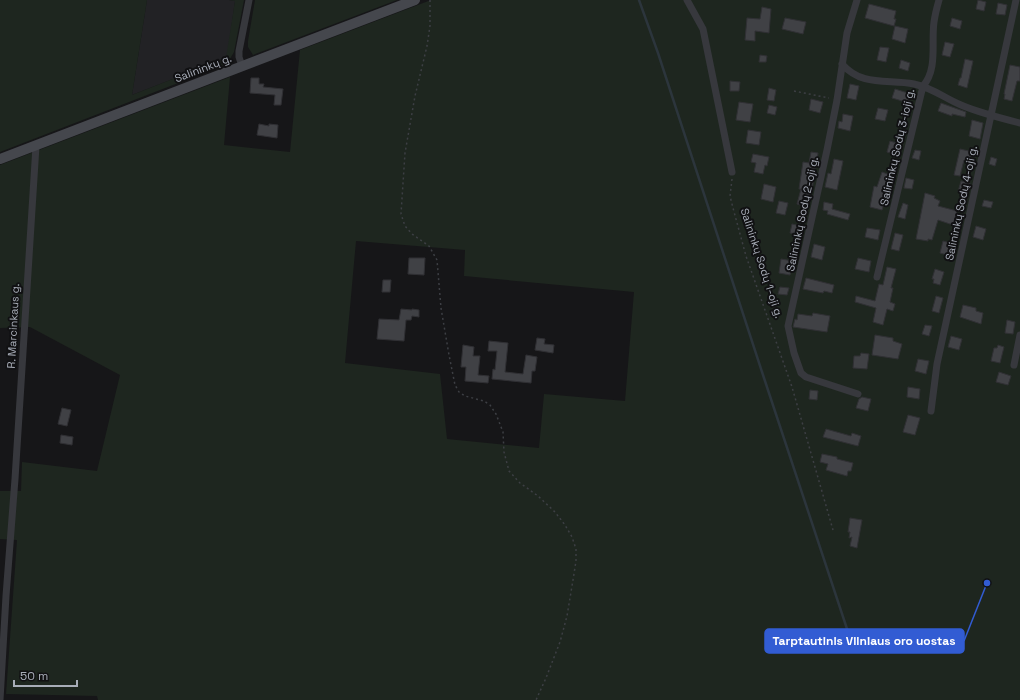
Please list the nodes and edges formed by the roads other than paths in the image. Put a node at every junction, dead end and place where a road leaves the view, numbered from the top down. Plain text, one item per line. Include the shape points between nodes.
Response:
1 (249, 0) edge
2 (416, 0) edge
3 (687, 0) edge
4 (857, 0) edge
5 (939, 0) edge
6 (1016, 0) edge
7 (842, 64) junction
8 (242, 66) junction
9 (923, 86) junction
10 (991, 115) junction
11 (1020, 123) edge
12 (36, 146) junction
13 (0, 159) edge
14 (732, 172) road end
15 (877, 277) dead end
16 (1020, 335) edge
17 (1014, 365) dead end
18 (858, 394) dead end
19 (931, 411) dead end
20 (0, 700) edge

1 - 8 street via 239,57
2 - 8 main road, Salininkų g.
3 - 14 street via 702,29
4 - 7 street, Salininkų Sodų 2-oji g. via 847,33
5 - 9 street, Salininkų Sodų 3-ioji g. via 934,22 932,69
6 - 10 street, Salininkų Sodų 4-oji g.
7 - 9 street via 853,74 867,80
7 - 18 street, Salininkų Sodų 2-oji g. via 837,100 788,326 794,353 801,372 806,377
8 - 12 main road, Salininkų g.
9 - 10 street via 962,106
9 - 15 street, Salininkų Sodų 3-ioji g.
10 - 11 street
10 - 19 street, Salininkų Sodų 4-oji g. via 937,364
12 - 13 main road, Salininkų g.
12 - 20 street, R. Marcinkaus g.
16 - 17 street

